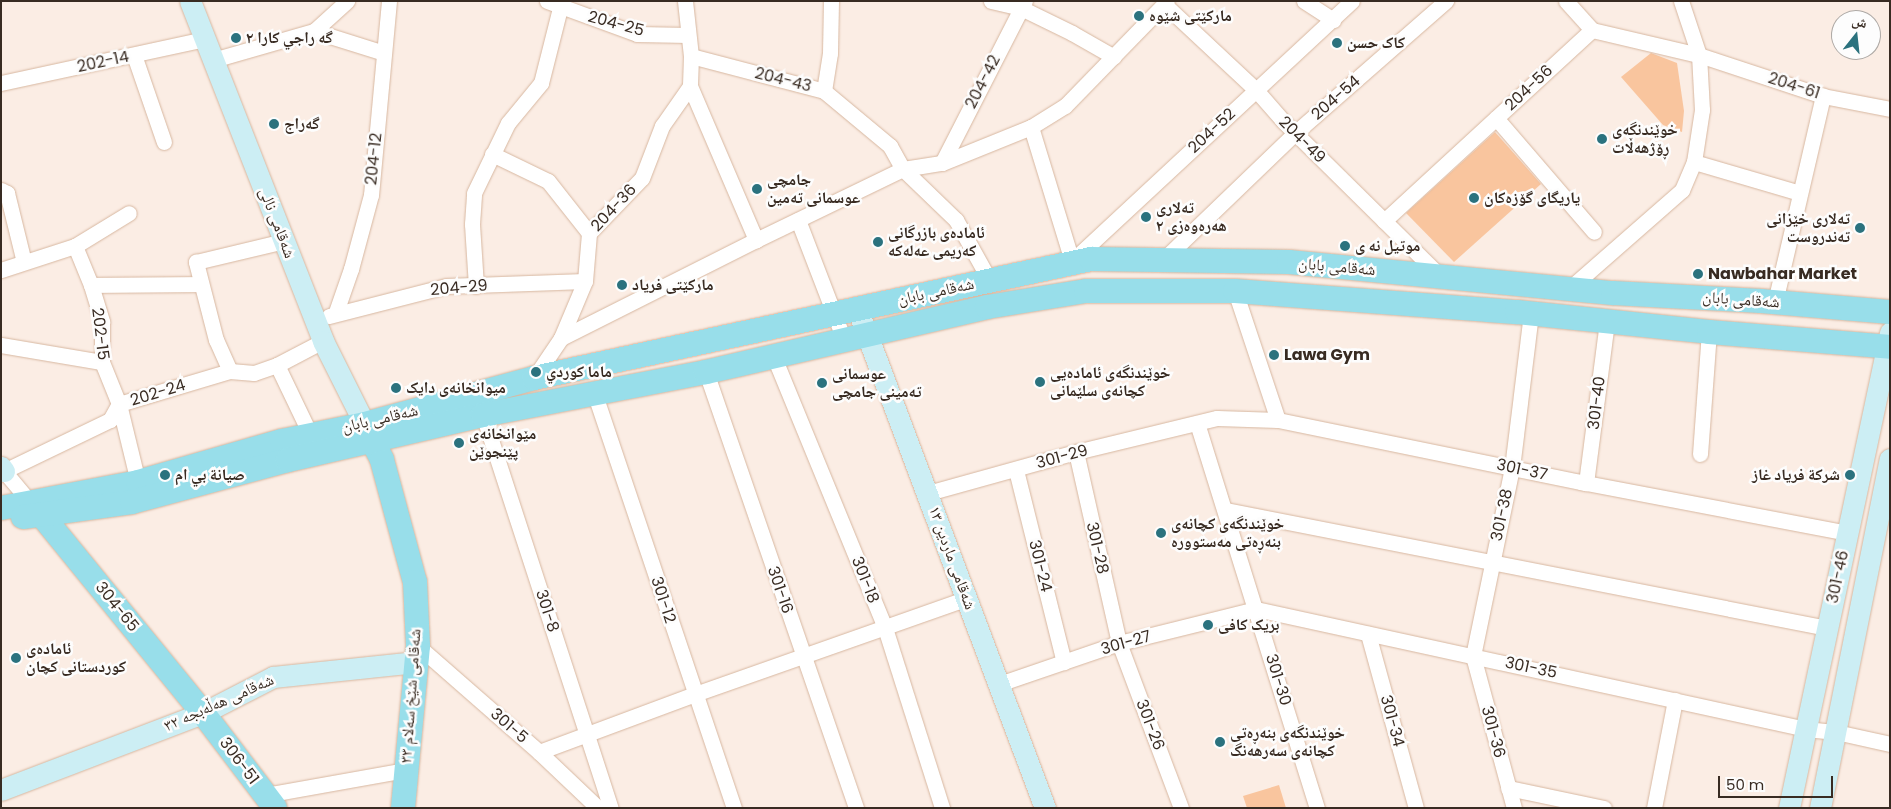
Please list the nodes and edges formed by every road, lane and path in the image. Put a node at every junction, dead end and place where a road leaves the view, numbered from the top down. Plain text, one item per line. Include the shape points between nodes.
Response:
1 (190, 1) edge
2 (347, 1) edge
3 (388, 1) edge
4 (686, 1) edge
5 (831, 1) edge
6 (991, 1) edge
7 (1304, 1) edge
8 (1352, 1) edge
9 (1446, 1) edge
10 (1566, 1) edge
11 (1681, 1) edge
12 (1166, 3) edge
13 (553, 4) edge
14 (1023, 5) edge
15 (1333, 20) junction
16 (314, 30) junction
17 (1592, 30) junction
18 (688, 35) junction
19 (205, 39) junction
20 (384, 54) junction
21 (134, 55) junction
22 (1699, 55) junction
23 (691, 56) junction
24 (1114, 57) junction
25 (213, 60) junction
26 (1, 83) edge
27 (690, 86) junction
28 (1256, 90) junction
29 (824, 91) junction
30 (1823, 96) junction
31 (1890, 110) edge
32 (1496, 118) junction
33 (1031, 127) junction
34 (1295, 133) junction
35 (164, 142) dead end
36 (492, 154) junction
37 (1694, 162) junction
38 (942, 163) junction
39 (903, 169) junction
40 (1, 190) edge
41 (1800, 193) junction
42 (129, 213) dead end
43 (798, 220) junction
44 (1384, 221) junction
45 (1594, 232) dead end
46 (589, 233) junction
47 (756, 240) junction
48 (284, 241) junction
49 (75, 246) junction
50 (1164, 259) junction
51 (1072, 261) junction
52 (24, 262) junction
53 (1, 270) edge
54 (1440, 276) junction
55 (585, 281) junction
56 (990, 281) junction
57 (202, 284) junction
58 (91, 285) junction
59 (476, 286) junction
60 (1569, 289) junction
61 (1235, 291) junction
62 (1775, 302) junction
63 (846, 311) junction
64 (336, 312) junction
65 (1890, 312) edge
66 (1530, 314) junction
67 (316, 321) junction
68 (1607, 322) junction
69 (1709, 332) junction
70 (856, 337) junction
71 (561, 338) junction
72 (323, 341) junction
73 (1889, 342) edge
74 (1, 345) edge
75 (774, 357) junction
76 (102, 362) junction
77 (277, 365) junction
78 (230, 371) junction
79 (706, 372) junction
80 (534, 378) junction
81 (594, 392) junction
82 (119, 404) junction
83 (483, 415) junction
84 (1278, 420) junction
85 (1197, 423) junction
86 (369, 433) junction
87 (310, 434) junction
88 (1076, 452) junction
89 (1700, 454) dead end
90 (1890, 459) edge
91 (1512, 468) junction
92 (3, 469) edge
93 (1016, 470) junction
94 (138, 482) junction
95 (1586, 483) junction
96 (928, 493) junction
97 (1, 508) edge
98 (36, 509) junction
99 (1226, 510) junction
100 (1, 521) edge
101 (1847, 533) junction
102 (1493, 561) junction
103 (967, 598) junction
104 (1256, 610) junction
105 (885, 628) junction
106 (1827, 628) junction
107 (1368, 634) junction
108 (1119, 643) junction
109 (417, 654) junction
110 (803, 656) junction
111 (1473, 656) junction
112 (1064, 662) junction
113 (999, 684) junction
114 (695, 694) junction
115 (1675, 700) junction
116 (203, 713) junction
117 (1806, 729) junction
118 (1836, 732) junction
119 (587, 735) junction
120 (1890, 744) edge
121 (539, 752) junction
122 (406, 770) junction
123 (1508, 788) junction
124 (1, 790) edge
125 (270, 801) edge
126 (403, 808) edge
127 (598, 808) edge
128 (611, 808) edge
129 (734, 808) edge
130 (856, 808) edge
131 (942, 808) edge
132 (1045, 808) edge
133 (1181, 808) edge
134 (1317, 808) edge
135 (1416, 808) edge
136 (1514, 808) edge
137 (1604, 808) edge
138 (1654, 808) edge
139 (1789, 808) edge
140 (1820, 808) edge

1 - 19 main road, شەقامی نالی
2 - 16 street
3 - 20 street, 204-12
4 - 18 street
5 - 29 street via 830,53
6 - 14 street
7 - 15 street
8 - 15 street, 204-52
9 - 34 street, 204-54
10 - 17 street
11 - 22 street
12 - 24 street
12 - 28 street, 204-49
13 - 18 street, 204-25 via 637,34
13 - 36 street via 541,83 508,123
14 - 24 street
14 - 38 street, 204-42
15 - 28 street, 204-52
16 - 20 street
16 - 25 street
17 - 22 street
17 - 32 street, 204-56
18 - 23 street
19 - 21 street, 202-14
19 - 25 main road, شەقامی نالی
20 - 64 street, 204-12 via 371,194
21 - 26 street, 202-14
21 - 35 street
22 - 30 street, 204-61
22 - 37 street via 1702,110
23 - 27 street
23 - 29 street, 204-43
24 - 33 street via 1064,106
25 - 48 main road, شەقامی نالی
27 - 46 street, 204-36 via 662,126 642,178
27 - 47 street
28 - 34 street, 204-49
28 - 51 street, 204-52
29 - 39 street, 204-43 via 890,146
30 - 31 street, 204-61
30 - 41 street
32 - 44 street, 204-56
32 - 45 street
33 - 38 street
33 - 51 street
34 - 44 street, 204-49
34 - 50 street, 204-54
36 - 46 street via 548,181
36 - 59 street via 474,193 472,224
37 - 41 street
37 - 60 street via 1682,190
38 - 39 street
39 - 43 street
39 - 56 street, 204-43 via 956,220
40 - 52 street via 7,193
41 - 62 street
42 - 49 street
43 - 47 street
43 - 63 street
44 - 54 street, 204-49
46 - 55 street, 204-36
47 - 71 street
48 - 57 street via 196,262
48 - 67 main road, شەقامی نالی
49 - 52 street
49 - 58 street, 202-15
50 - 51 main road, شەقامی بابان
50 - 54 main road, شەقامی بابان via 1289,262
51 - 56 main road, شەقامی بابان
52 - 53 street
54 - 60 main road, شەقامی بابان
55 - 59 street, 204-29
55 - 71 street, 204-36
56 - 63 main road, شەقامی بابان
57 - 58 street
57 - 78 street via 216,340
58 - 76 street, 202-15 via 102,322
59 - 64 street, 204-29 via 446,286
60 - 62 main road, شەقامی بابان
61 - 66 main road
61 - 70 main road via 1086,291 987,307
61 - 84 street
62 - 65 main road, شەقامی بابان
63 - 70 main road, شەقامی ماردین ١٣
63 - 80 main road, شەقامی بابان
64 - 67 street, 204-29
66 - 68 main road
66 - 91 street, 301-38
67 - 72 main road, شەقامی نالی
68 - 69 main road
68 - 95 street, 301-40
69 - 73 main road
69 - 89 street
70 - 75 main road
70 - 96 main road, شەقامی ماردین ١٣
71 - 80 street, 204-36
72 - 77 street, 202-24
72 - 86 main road, شەقامی نالی
73 - 101 main road, 301-46
74 - 76 street
75 - 79 main road
75 - 105 street, 301-18
76 - 82 street, 202-15
77 - 78 street, 202-24 via 254,374
77 - 87 street
78 - 82 street, 202-24
79 - 81 main road
79 - 110 street, 301-16
80 - 86 main road, شەقامی بابان
81 - 83 main road
81 - 114 street, 301-12
82 - 92 street, 202-24 via 110,420
82 - 94 street, 202-15
83 - 86 main road
83 - 119 street, 301-8
84 - 85 street, 301-37 via 1217,418
84 - 91 street, 301-37
85 - 88 street, 301-29
85 - 99 street, 301-30
86 - 87 main road, شەقامی بابان
86 - 98 main road via 288,460 132,502
86 - 109 main road, شەقامی شێخ سەلام ٣٣ via 382,460 414,582
87 - 94 main road, شەقامی بابان
88 - 93 street, 301-29
88 - 108 street, 301-28
90 - 118 main road, 301-46
91 - 95 street, 301-37
91 - 102 street, 301-38
92 - 98 street
93 - 96 street, 301-29
93 - 112 street, 301-24
94 - 98 main road, شەقامی بابان
95 - 101 street, 301-37
96 - 103 main road, شەقامی ماردین ١٣
97 - 98 main road, شەقامی بابان
98 - 100 main road
98 - 116 main road, 304-65
99 - 102 street
99 - 104 street, 301-30
101 - 106 main road, 301-46
102 - 106 street
102 - 111 street, 301-38
103 - 105 street
103 - 113 main road, شەقامی ماردین ١٣
104 - 107 street, 301-35
104 - 108 street, 301-27
104 - 134 street, 301-30
105 - 110 street
105 - 131 street, 301-18
106 - 117 main road, 301-46
107 - 111 street, 301-35
107 - 135 street, 301-34
108 - 112 street, 301-27
108 - 133 street, 301-26
109 - 116 main road, شەقامی هەڵەبجە ٣٢ via 273,677
109 - 121 street, 301-5
109 - 122 main road, شەقامی شێخ سەلام ٣٣
110 - 114 street
110 - 130 street, 301-16
111 - 115 street, 301-35
111 - 123 street, 301-36
112 - 113 street, 301-27
113 - 132 main road, شەقامی ماردین ١٣
114 - 119 street
114 - 129 street, 301-12
115 - 117 street, 301-35
115 - 138 street
116 - 124 main road, شەقامی هەڵەبجە ٣٢
116 - 125 main road, 306-51
117 - 118 street, 301-35
117 - 139 main road, 301-46
118 - 120 street, 301-35
118 - 140 main road, 301-46
119 - 121 street
119 - 128 street, 301-8
121 - 127 street, 301-5
122 - 125 street
122 - 126 main road, شەقامی شێخ سەلام ٣٣
123 - 136 street, 301-36
123 - 137 street

